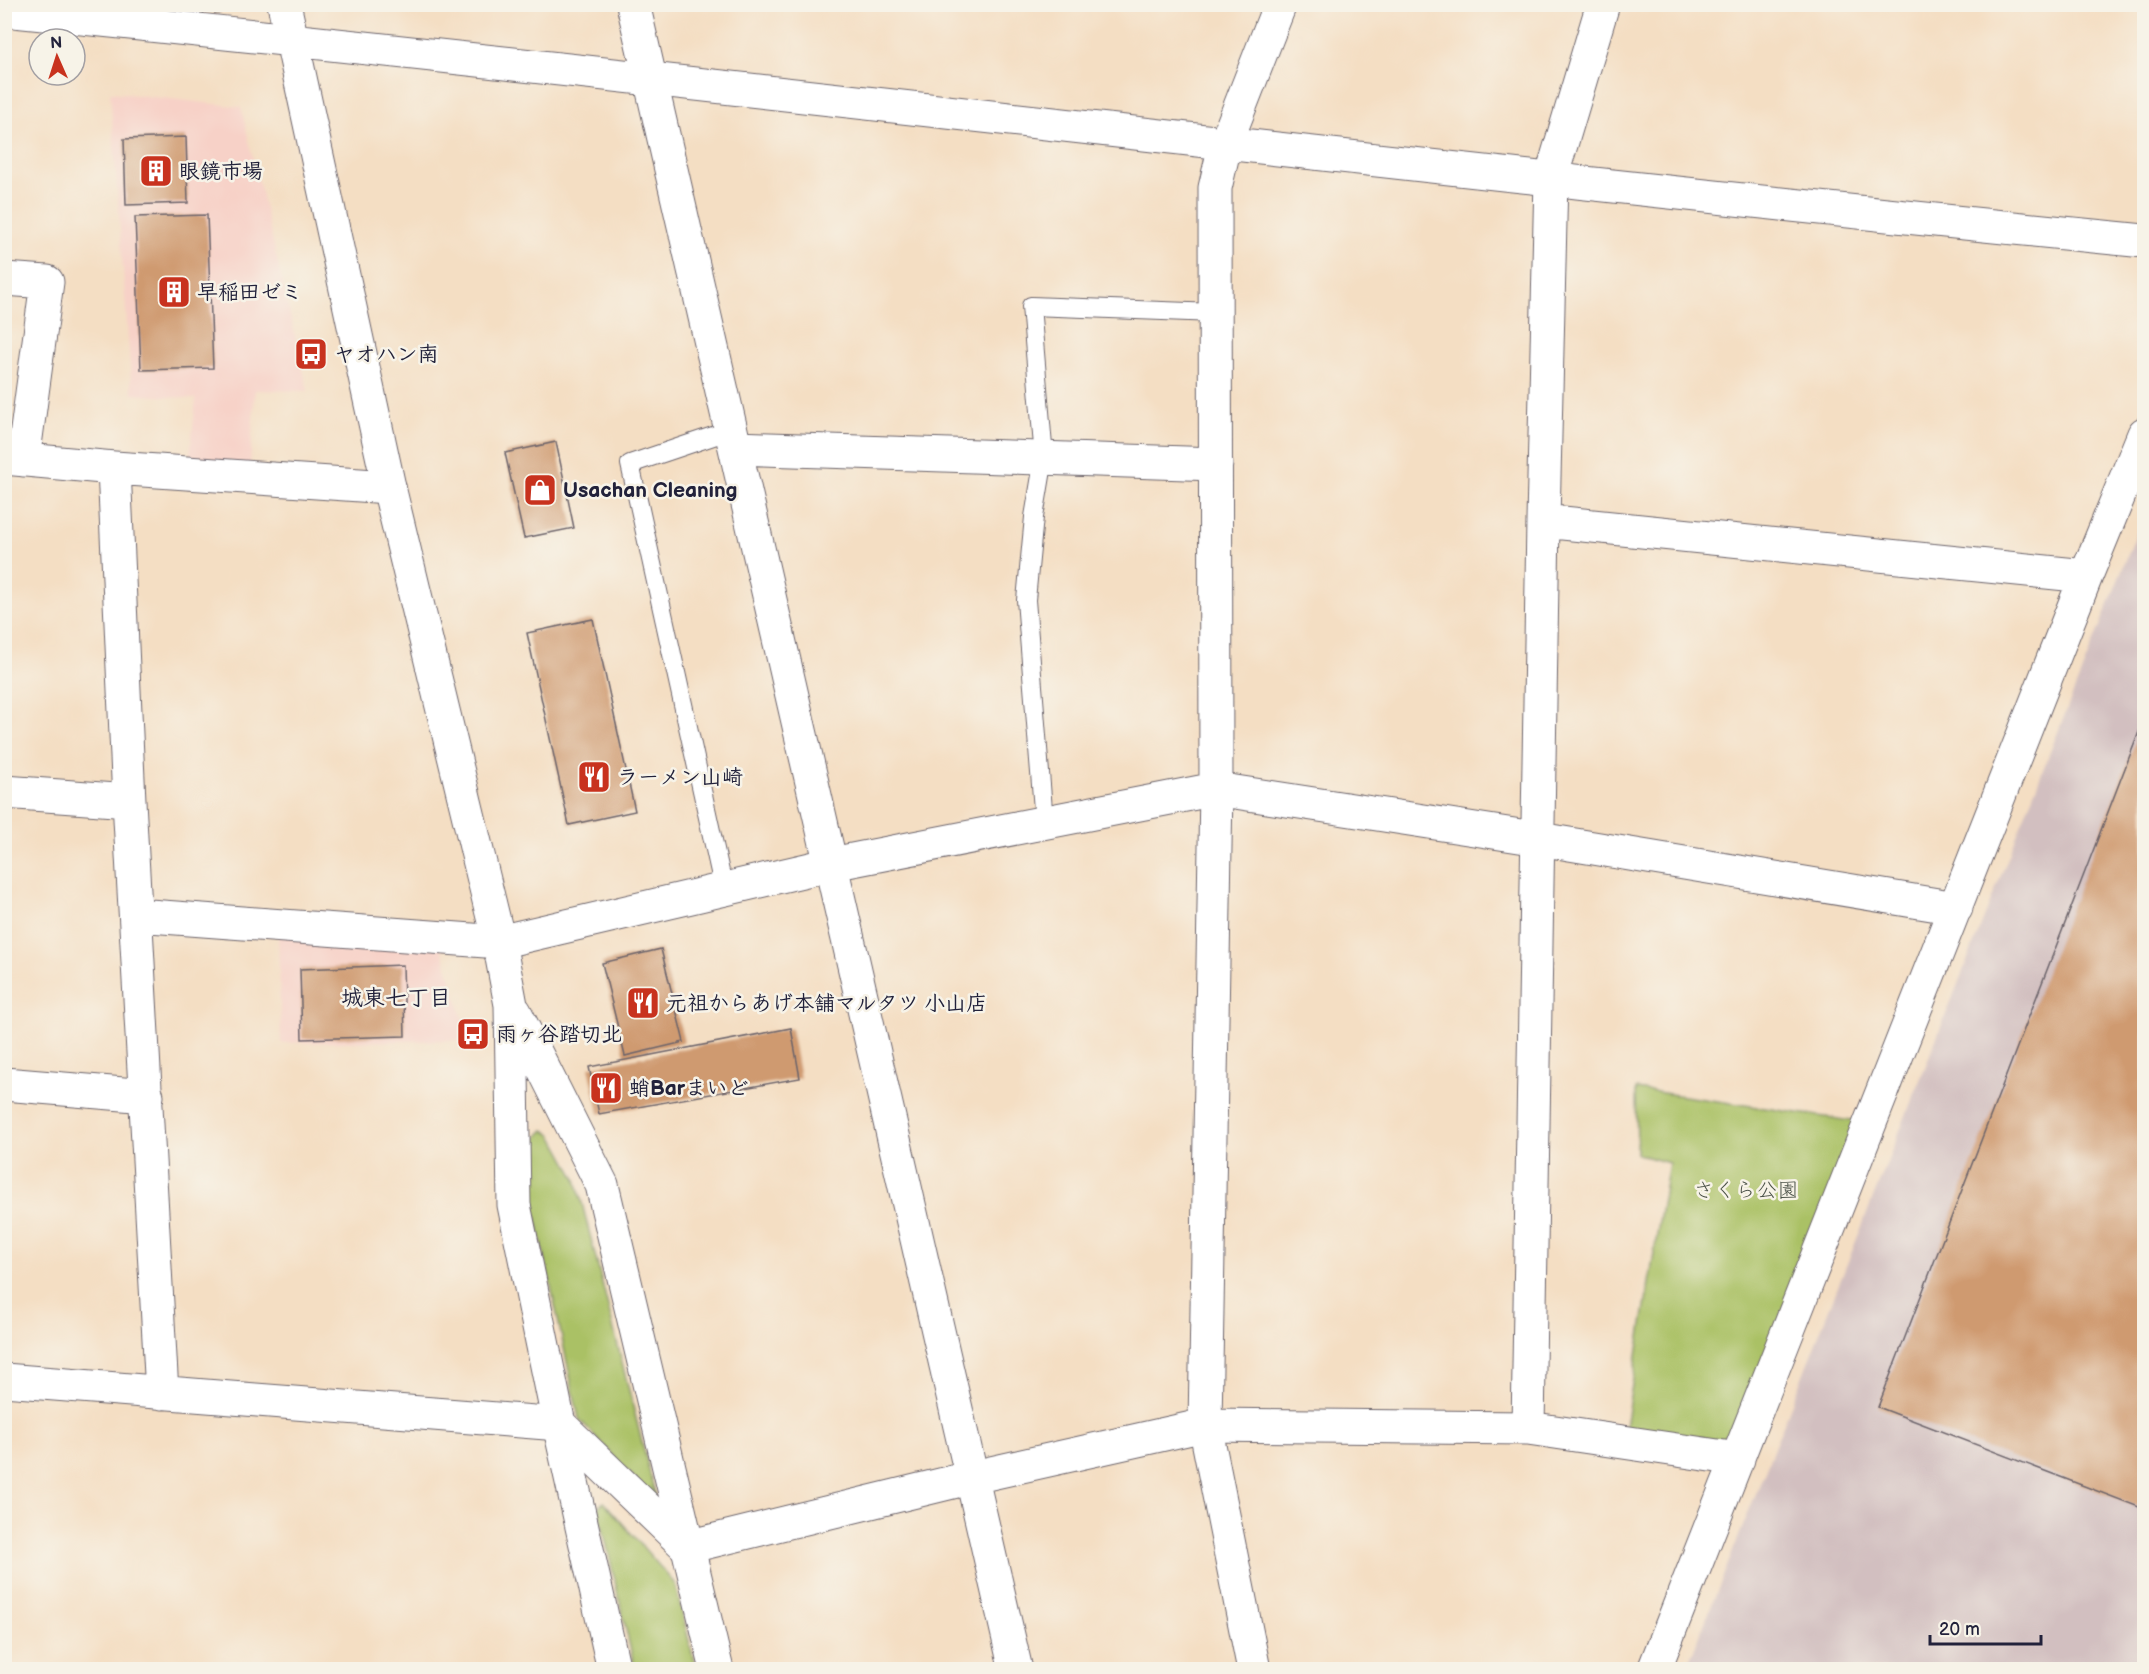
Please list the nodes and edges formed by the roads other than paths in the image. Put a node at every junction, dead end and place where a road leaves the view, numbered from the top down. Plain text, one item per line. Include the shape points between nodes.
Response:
1 (284, 4) edge
2 (633, 4) edge
3 (1280, 4) edge
4 (1603, 4) edge
5 (4, 10) edge
6 (292, 39) junction
7 (651, 80) junction
8 (1226, 145) junction
9 (1551, 178) junction
10 (2145, 241) edge
11 (4, 279) edge
12 (1215, 313) junction
13 (2145, 434) edge
14 (734, 439) junction
15 (1044, 458) junction
16 (14, 459) edge
17 (1216, 464) junction
18 (114, 468) junction
19 (389, 487) junction
20 (1543, 521) junction
21 (2086, 576) junction
22 (1216, 789) junction
23 (4, 792) edge
24 (129, 801) junction
25 (1044, 822) junction
26 (1539, 838) junction
27 (832, 864) junction
28 (724, 890) junction
29 (1956, 908) junction
30 (136, 915) junction
31 (499, 942) junction
32 (511, 1005) junction
33 (4, 1084) edge
34 (147, 1096) junction
35 (4, 1380) edge
36 (162, 1393) junction
37 (559, 1424) junction
38 (1205, 1425) junction
39 (1528, 1428) junction
40 (1738, 1460) junction
41 (973, 1477) junction
42 (687, 1547) junction
43 (614, 1670) edge
44 (717, 1670) edge
45 (1016, 1670) edge
46 (1254, 1670) edge
47 (1654, 1670) edge

1 - 6 street
2 - 7 street
3 - 8 street
4 - 9 street
5 - 6 street
6 - 7 street
6 - 19 street
7 - 8 street
7 - 14 street
8 - 9 street
8 - 12 street via 1215,188
9 - 10 street
9 - 20 street
11 - 16 street via 47,282
12 - 15 lane via 1031,306
12 - 17 street
13 - 21 street
14 - 15 street
14 - 27 street
14 - 28 lane via 630,464
15 - 17 street
15 - 25 lane via 1026,600
16 - 18 street
17 - 22 street
18 - 19 street
18 - 24 street
19 - 31 street
20 - 21 street
20 - 26 street
21 - 29 street
22 - 25 street
22 - 26 street
22 - 38 street
23 - 24 street
24 - 30 street
25 - 27 street
26 - 29 street
26 - 39 street
27 - 28 street
27 - 41 street
28 - 31 street
29 - 40 street
30 - 31 street
30 - 34 street
31 - 32 street
32 - 37 street via 514,1205
32 - 42 street via 602,1185
33 - 34 street
34 - 36 street
35 - 36 street
36 - 37 street
37 - 42 street
37 - 43 street
38 - 39 street
38 - 41 street
38 - 46 street
39 - 40 street
40 - 47 street
41 - 42 street
41 - 45 street
42 - 44 street

